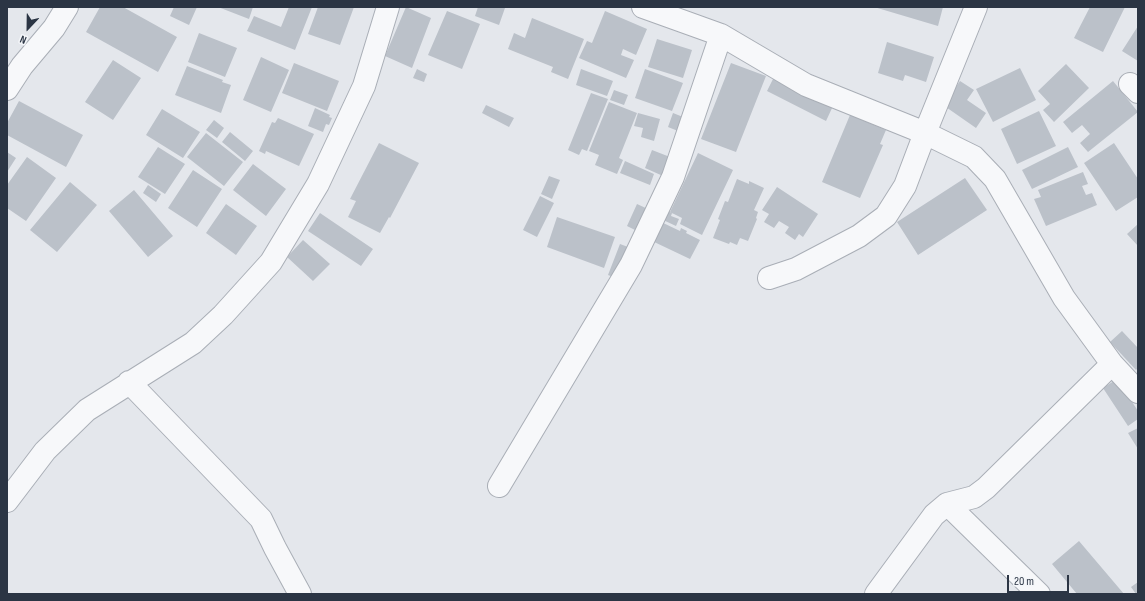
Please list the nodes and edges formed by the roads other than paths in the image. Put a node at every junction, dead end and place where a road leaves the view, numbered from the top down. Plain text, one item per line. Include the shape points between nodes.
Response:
1 (67, 7) edge
2 (388, 7) edge
3 (643, 7) edge
4 (976, 7) edge
5 (721, 35) junction
6 (15, 63) edge
7 (7, 89) edge
8 (925, 133) junction
9 (769, 278) dead end
10 (1112, 364) junction
11 (129, 382) junction
12 (1138, 392) edge
13 (499, 486) dead end
14 (7, 502) edge
15 (947, 504) junction
16 (300, 594) edge
17 (876, 594) edge
18 (1039, 594) edge

1 - 6 street via 54,28
2 - 11 street via 364,86 318,184 271,262 192,343
3 - 5 street
4 - 8 street
5 - 8 street via 806,84
5 - 13 street via 673,177 631,265
6 - 7 street
8 - 9 street via 905,186 886,216 859,236 796,269
8 - 10 street via 974,156 995,179 1064,298
10 - 12 street
10 - 15 street via 986,488 974,497
11 - 14 street via 87,410 45,451
11 - 16 street via 261,519
15 - 17 street via 934,515
15 - 18 street

